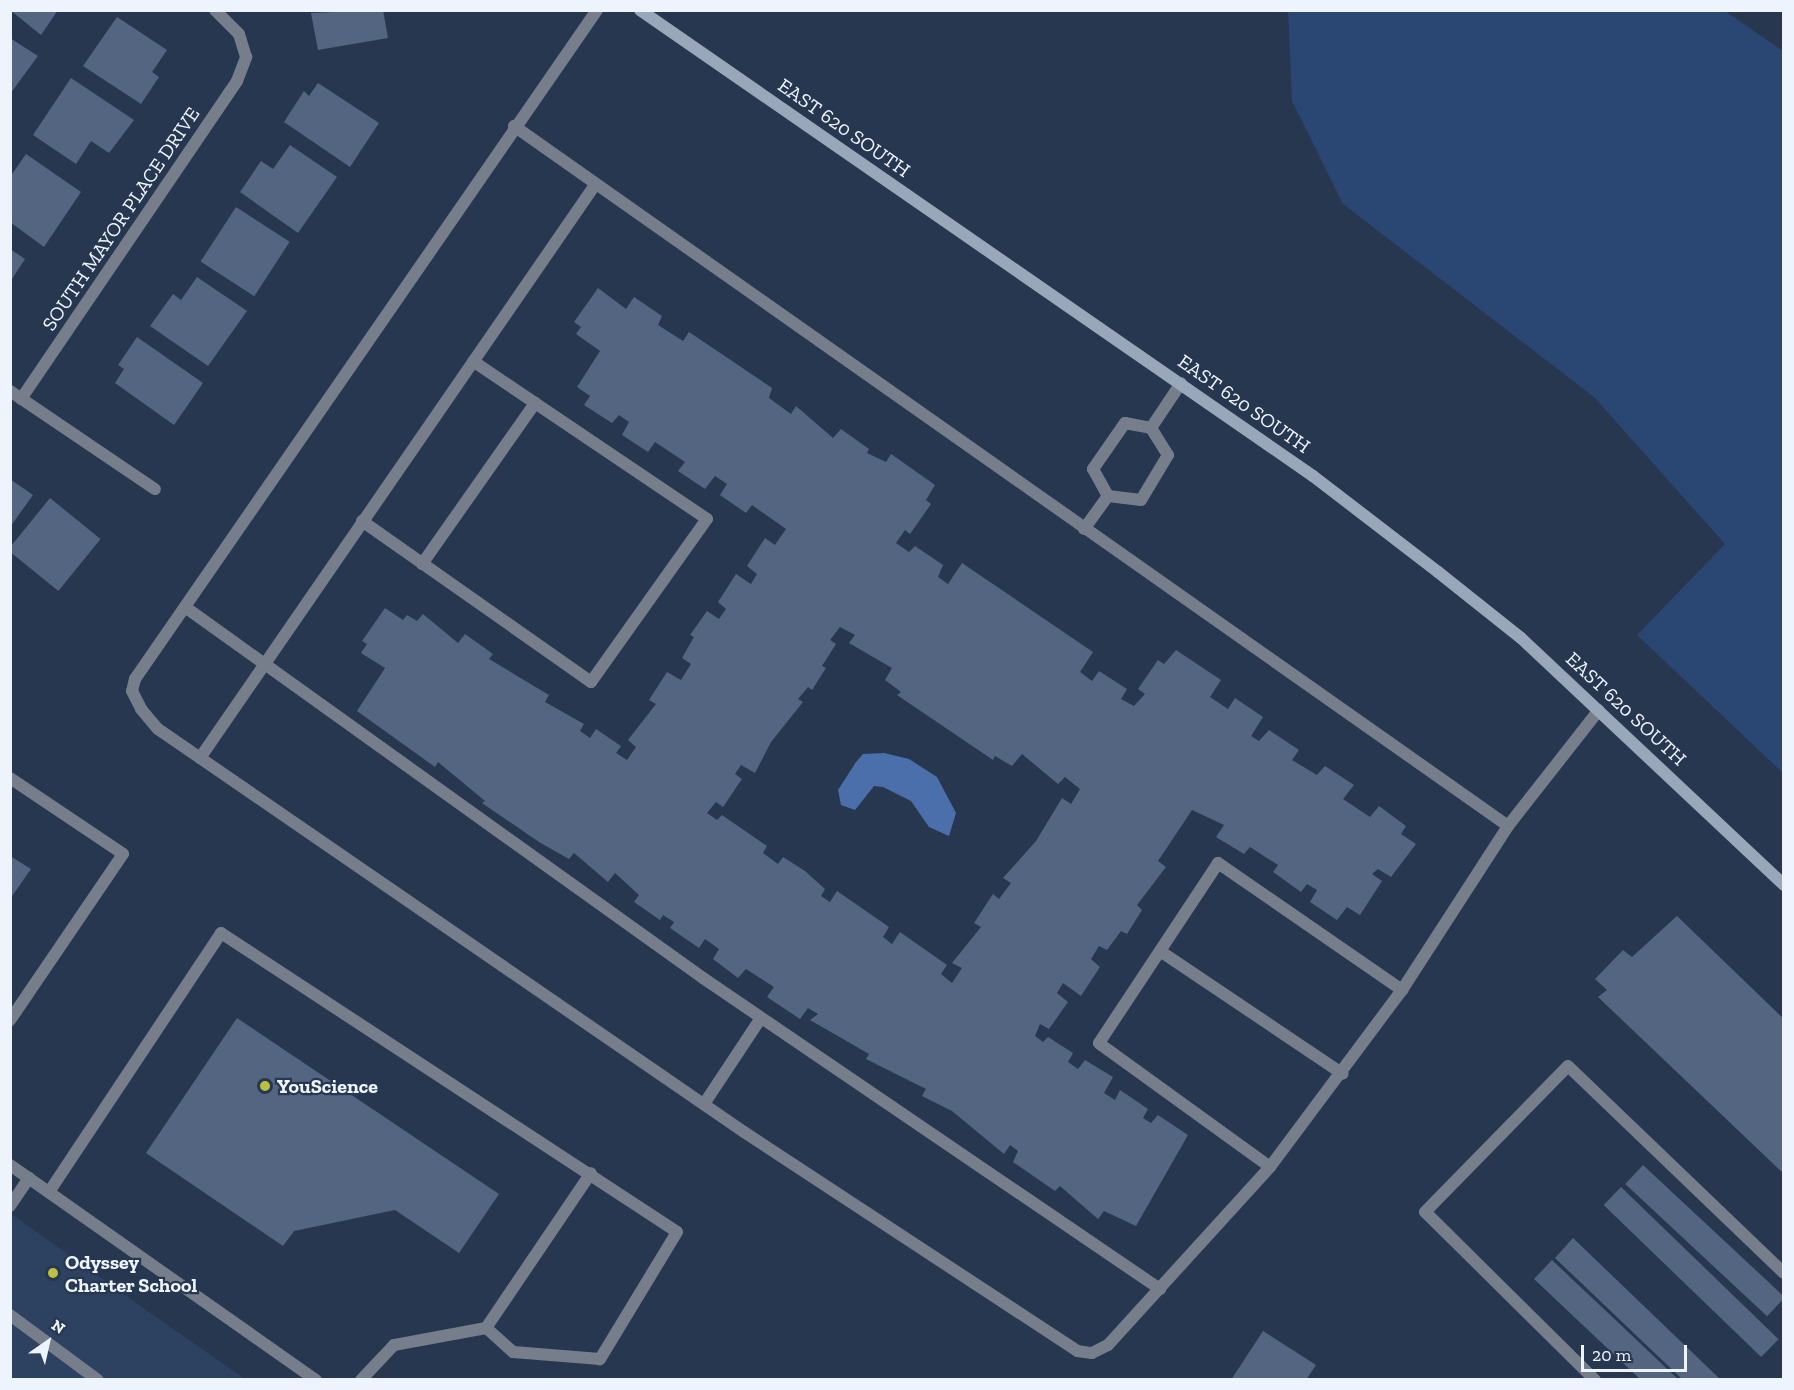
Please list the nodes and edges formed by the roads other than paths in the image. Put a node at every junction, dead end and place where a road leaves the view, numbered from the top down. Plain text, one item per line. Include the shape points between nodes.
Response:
1 (215, 10) edge
2 (597, 10) edge
3 (640, 10) edge
4 (514, 126) junction
5 (595, 185) junction
6 (473, 361) junction
7 (1181, 384) junction
8 (10, 391) edge
9 (21, 399) junction
10 (535, 403) junction
11 (1151, 428) junction
12 (155, 489) dead end
13 (1108, 496) junction
14 (362, 521) junction
15 (1084, 529) junction
16 (422, 564) junction
17 (185, 607) junction
18 (264, 664) junction
19 (1599, 710) junction
20 (200, 758) junction
21 (10, 778) edge
22 (1508, 826) junction
23 (1784, 885) edge
24 (1160, 951) junction
25 (1402, 990) junction
26 (762, 1018) junction
27 (10, 1020) edge
28 (1343, 1074) junction
29 (704, 1104) junction
30 (10, 1165) edge
31 (1270, 1167) junction
32 (591, 1173) junction
33 (29, 1178) junction
34 (49, 1192) junction
35 (10, 1206) edge
36 (1784, 1274) edge
37 (1160, 1288) junction
38 (10, 1316) edge
39 (486, 1328) junction
40 (98, 1380) edge
41 (316, 1380) edge
42 (361, 1380) edge
43 (1595, 1380) edge

1 - 9 street, SOUTH MAYOR PLACE DRIVE via 239,34 246,57 226,100
2 - 4 street
3 - 7 street, EAST 620 SOUTH
4 - 5 street
4 - 17 street
5 - 6 street
5 - 15 street
6 - 10 street
6 - 14 street
7 - 11 street
7 - 19 street, EAST 620 SOUTH via 1438,572
8 - 9 street
9 - 12 street
10 - 16 street
10 - 16 street via 707,519 591,682
11 - 13 street via 1125,423 1093,469
11 - 13 street via 1168,455 1161,471 1141,500
13 - 15 street
14 - 16 street
14 - 18 street
15 - 22 street
17 - 18 street
17 - 20 street via 132,691 158,729
18 - 20 street
18 - 26 street
19 - 22 street
19 - 23 street, EAST 620 SOUTH
20 - 29 street
21 - 27 street via 123,854
22 - 25 street
24 - 25 street via 1218,862
24 - 28 street
24 - 31 street via 1099,1044
25 - 28 street
26 - 29 street
26 - 37 street
28 - 31 street
29 - 37 street via 1077,1351 1092,1353 1108,1345
30 - 33 street
31 - 37 street
32 - 34 street via 221,933
32 - 39 street
32 - 39 street via 677,1232 600,1359 513,1352
33 - 34 street
33 - 35 street
34 - 41 street
36 - 43 street via 1568,1065 1425,1212
38 - 40 street
39 - 42 street via 394,1345

